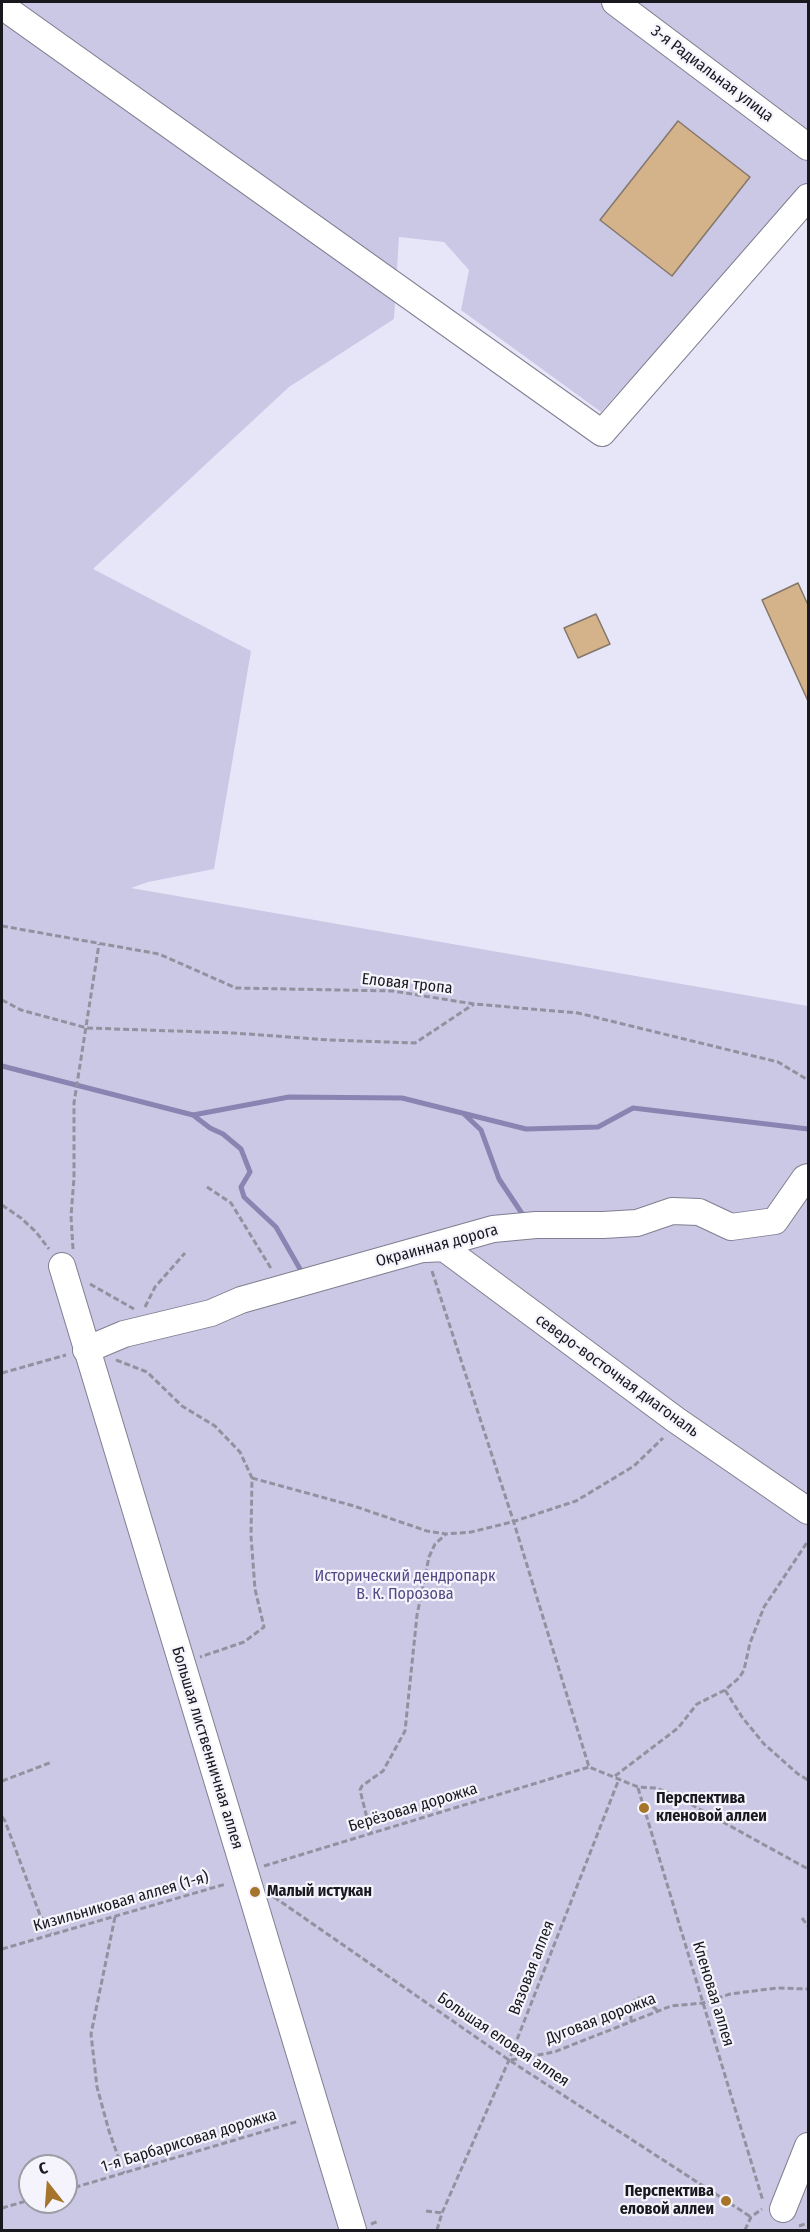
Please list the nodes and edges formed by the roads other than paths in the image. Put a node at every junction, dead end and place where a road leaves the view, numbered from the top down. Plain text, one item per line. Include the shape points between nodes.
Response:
1 (615, 2) edge
2 (2, 6) edge
3 (808, 147) edge
4 (808, 197) edge
5 (808, 1177) edge
6 (425, 1249) junction
7 (68, 1261) road end
8 (90, 1348) junction
9 (808, 1510) edge
10 (808, 2146) edge
11 (787, 2219) edge
12 (353, 2230) edge

1 - 3 street, 3-я Радиальная улица
2 - 4 street via 602,433
5 - 6 street, Окраинная дорога via 775,1221 731,1227 699,1212 672,1211 638,1223 493,1229
6 - 8 street, Окраинная дорога via 241,1300 211,1313 124,1334
6 - 9 street, северо-восточная диагональ via 444,1248 676,1420
7 - 8 street, Большая лиственничная аллея
8 - 12 street, Большая лиственничная аллея via 181,1664
10 - 11 street

